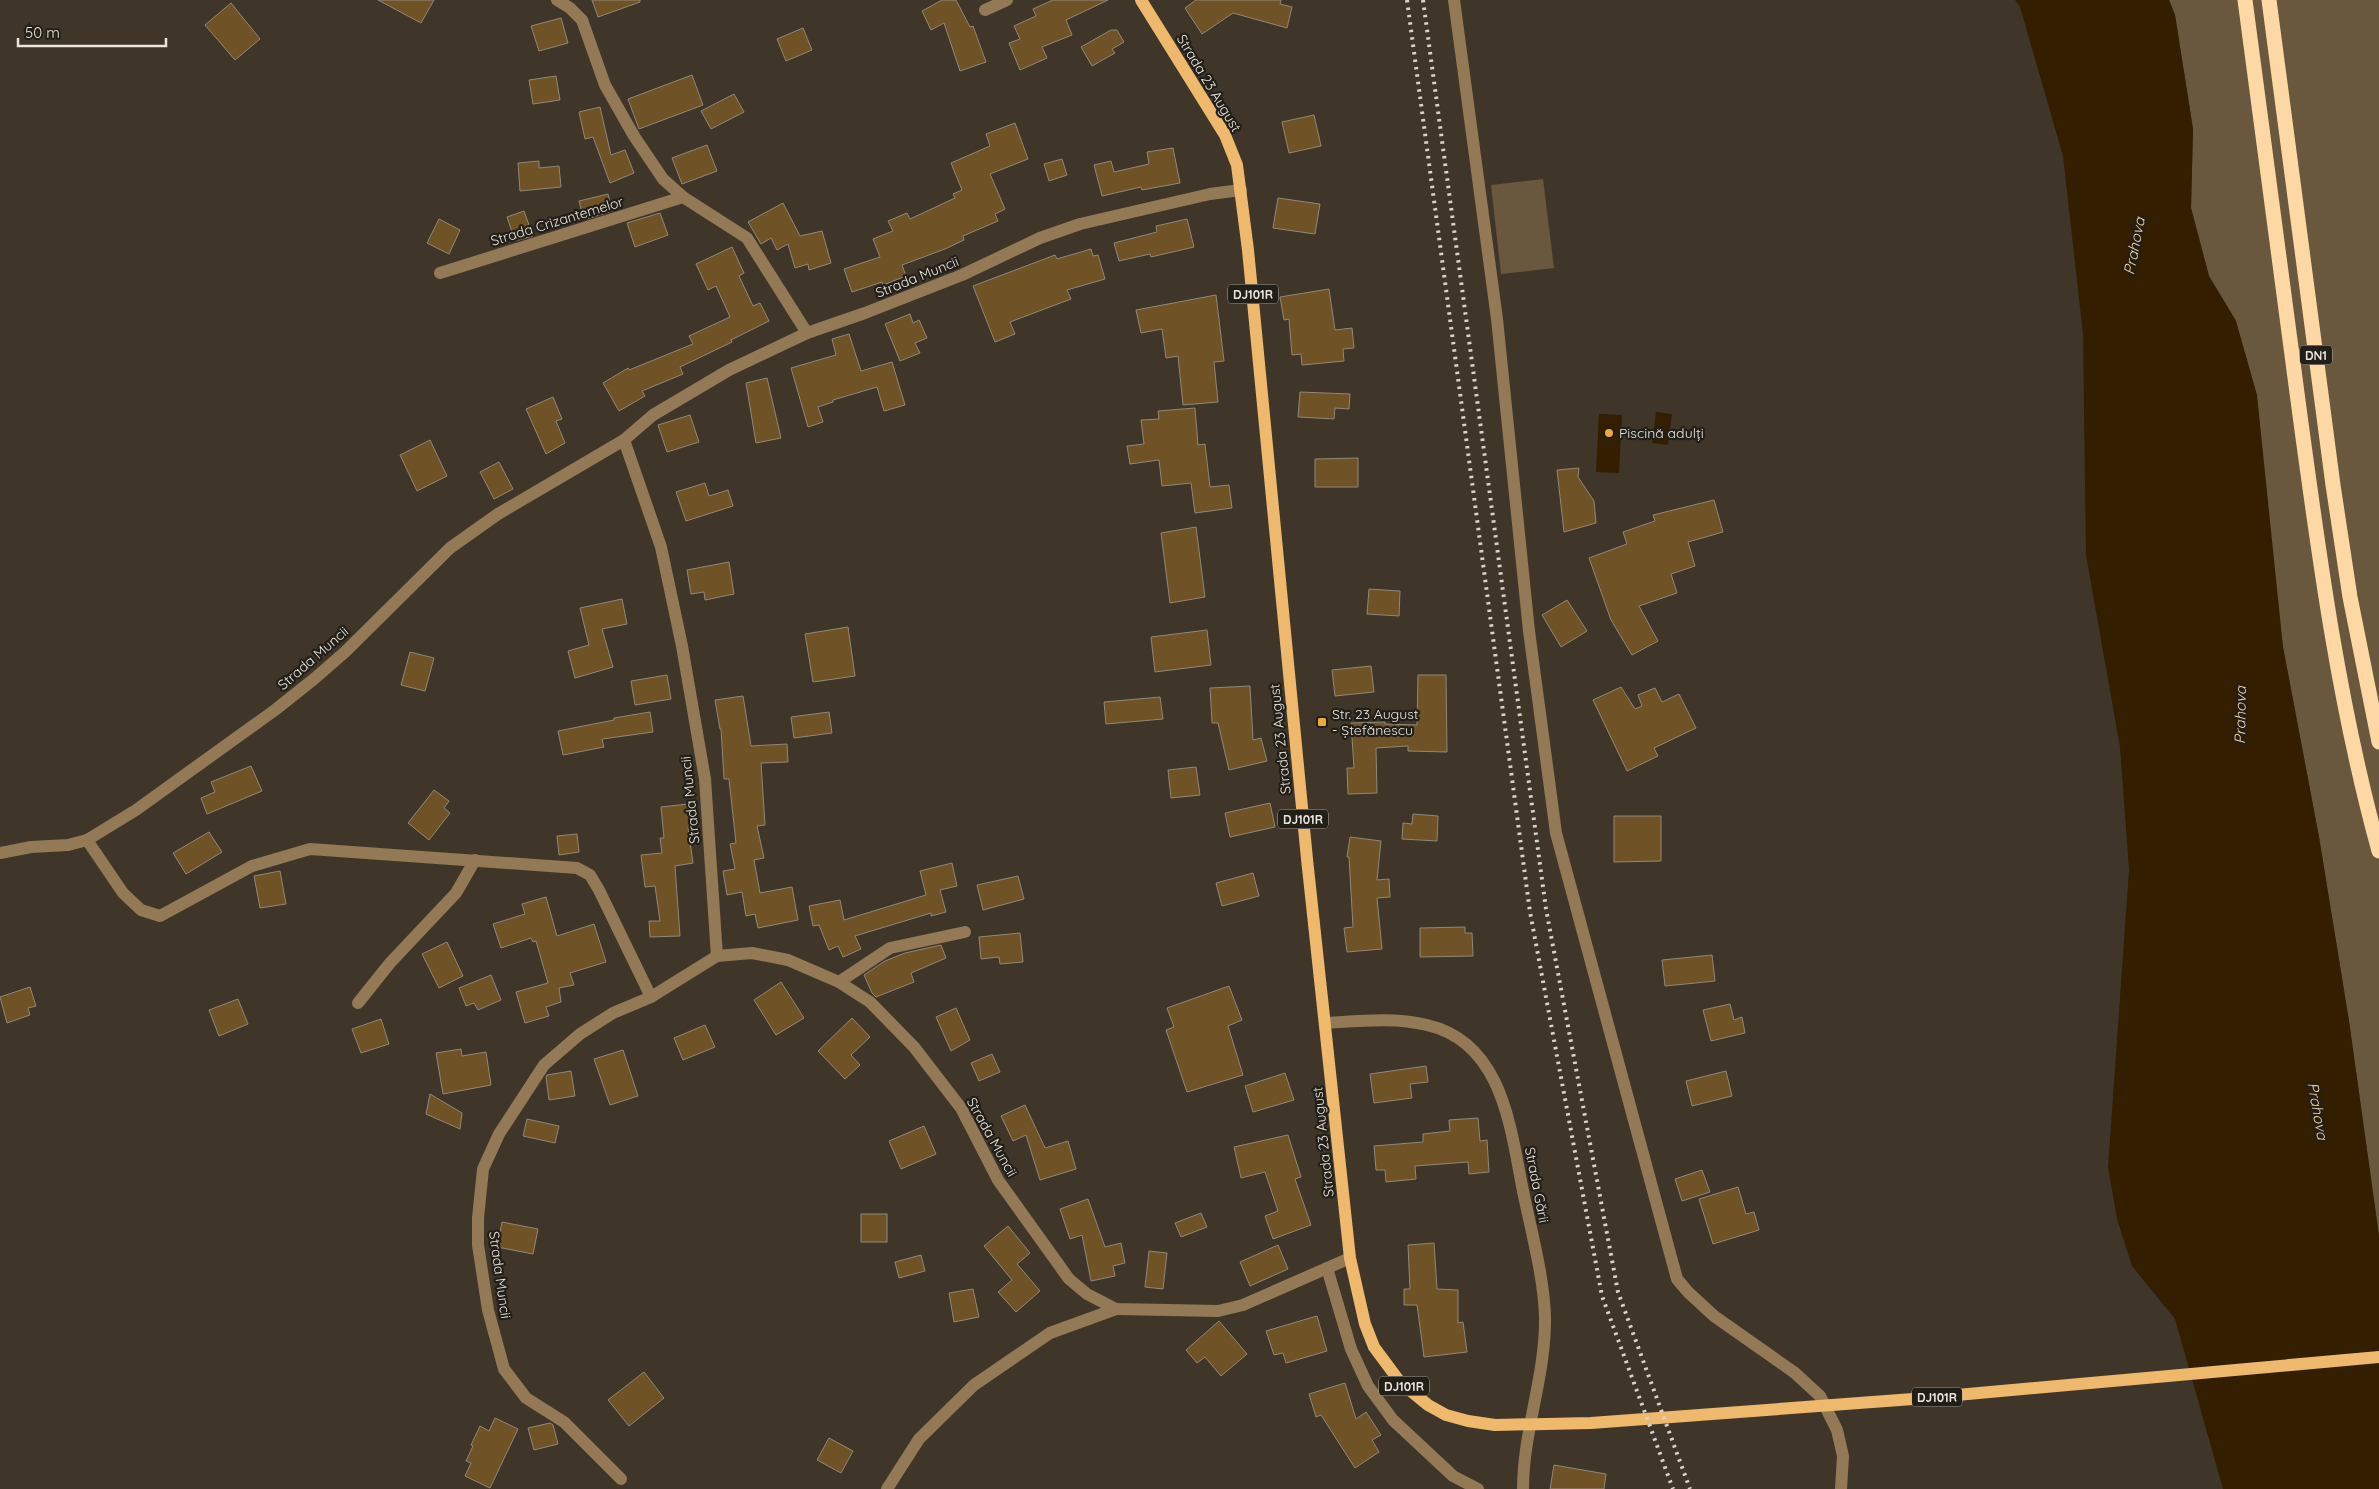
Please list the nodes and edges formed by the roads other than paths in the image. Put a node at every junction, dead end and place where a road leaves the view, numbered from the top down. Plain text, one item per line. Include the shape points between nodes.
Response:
1 (557, 0) edge
2 (1008, 0) edge
3 (1141, 0) edge
4 (1454, 0) edge
5 (2245, 0) edge
6 (2269, 0) edge
7 (985, 10) dead end
8 (1241, 190) junction
9 (683, 197) junction
10 (440, 273) dead end
11 (807, 333) junction
12 (624, 440) junction
13 (2379, 742) edge
14 (87, 840) junction
15 (2379, 851) edge
16 (0, 853) edge
17 (475, 860) junction
18 (965, 932) dead end
19 (717, 956) junction
20 (838, 982) junction
21 (651, 997) junction
22 (358, 1003) dead end
23 (1326, 1023) junction
24 (1350, 1258) junction
25 (1327, 1268) junction
26 (1116, 1309) junction
27 (2379, 1357) edge
28 (621, 1479) dead end
29 (887, 1489) edge
30 (1478, 1489) edge
31 (1523, 1489) edge
32 (1841, 1489) edge

1 - 9 street via 582,20 605,85 634,136 663,179
2 - 7 street
3 - 8 main road, Strada 23 August / DJ101R via 1225,135 1237,165
4 - 32 street via 1497,319 1529,631 1556,833 1678,1279 1714,1316 1794,1373 1820,1396 1837,1430 1844,1456
5 - 15 highway, DN1 via 2327,603 2345,708
6 - 13 highway, DN1 via 2333,486 2350,598
8 - 11 street, Strada Muncii via 1080,224 1040,238 962,276
8 - 23 main road, Strada 23 August / DJ101R
9 - 10 street, Strada Crizantemelor
9 - 11 street via 746,238
11 - 12 street, Strada Muncii via 686,394 653,415
12 - 14 street, Strada Muncii via 498,514 450,548 345,652 283,704 136,810
12 - 19 street, Strada Muncii via 661,547 684,656 705,779
14 - 16 street, Strada Muncii
14 - 17 street via 123,893 141,910 160,916 252,866 310,850
17 - 21 street via 577,868 590,875
17 - 22 street via 456,893 390,963
18 - 20 street via 890,948
19 - 20 street, Strada Muncii via 752,953 788,960
19 - 21 street, Strada Muncii
20 - 26 street, Strada Muncii via 870,1002 914,1047 961,1108 998,1180 1069,1279 1087,1294
21 - 28 street, Strada Muncii via 605,1018 580,1034 544,1065 499,1134 483,1169 478,1218 478,1245 488,1310 504,1369 526,1398 564,1422
23 - 24 main road, Strada 23 August / DJ101R
23 - 31 street, Strada Gării via 1410,1022 1440,1028 1466,1043 1480,1056 1500,1092 1508,1116 1545,1316
24 - 25 street, Strada Muncii
24 - 27 main road, Strada 23 August / DJ101R via 1365,1324 1374,1348 1400,1382 1428,1405 1446,1414 1495,1425 1721,1415
25 - 26 street, Strada Muncii via 1243,1305 1218,1311
25 - 30 street via 1351,1349 1368,1386 1393,1420 1453,1476
26 - 29 street, Strada Muncii via 1050,1333 974,1385 919,1438

